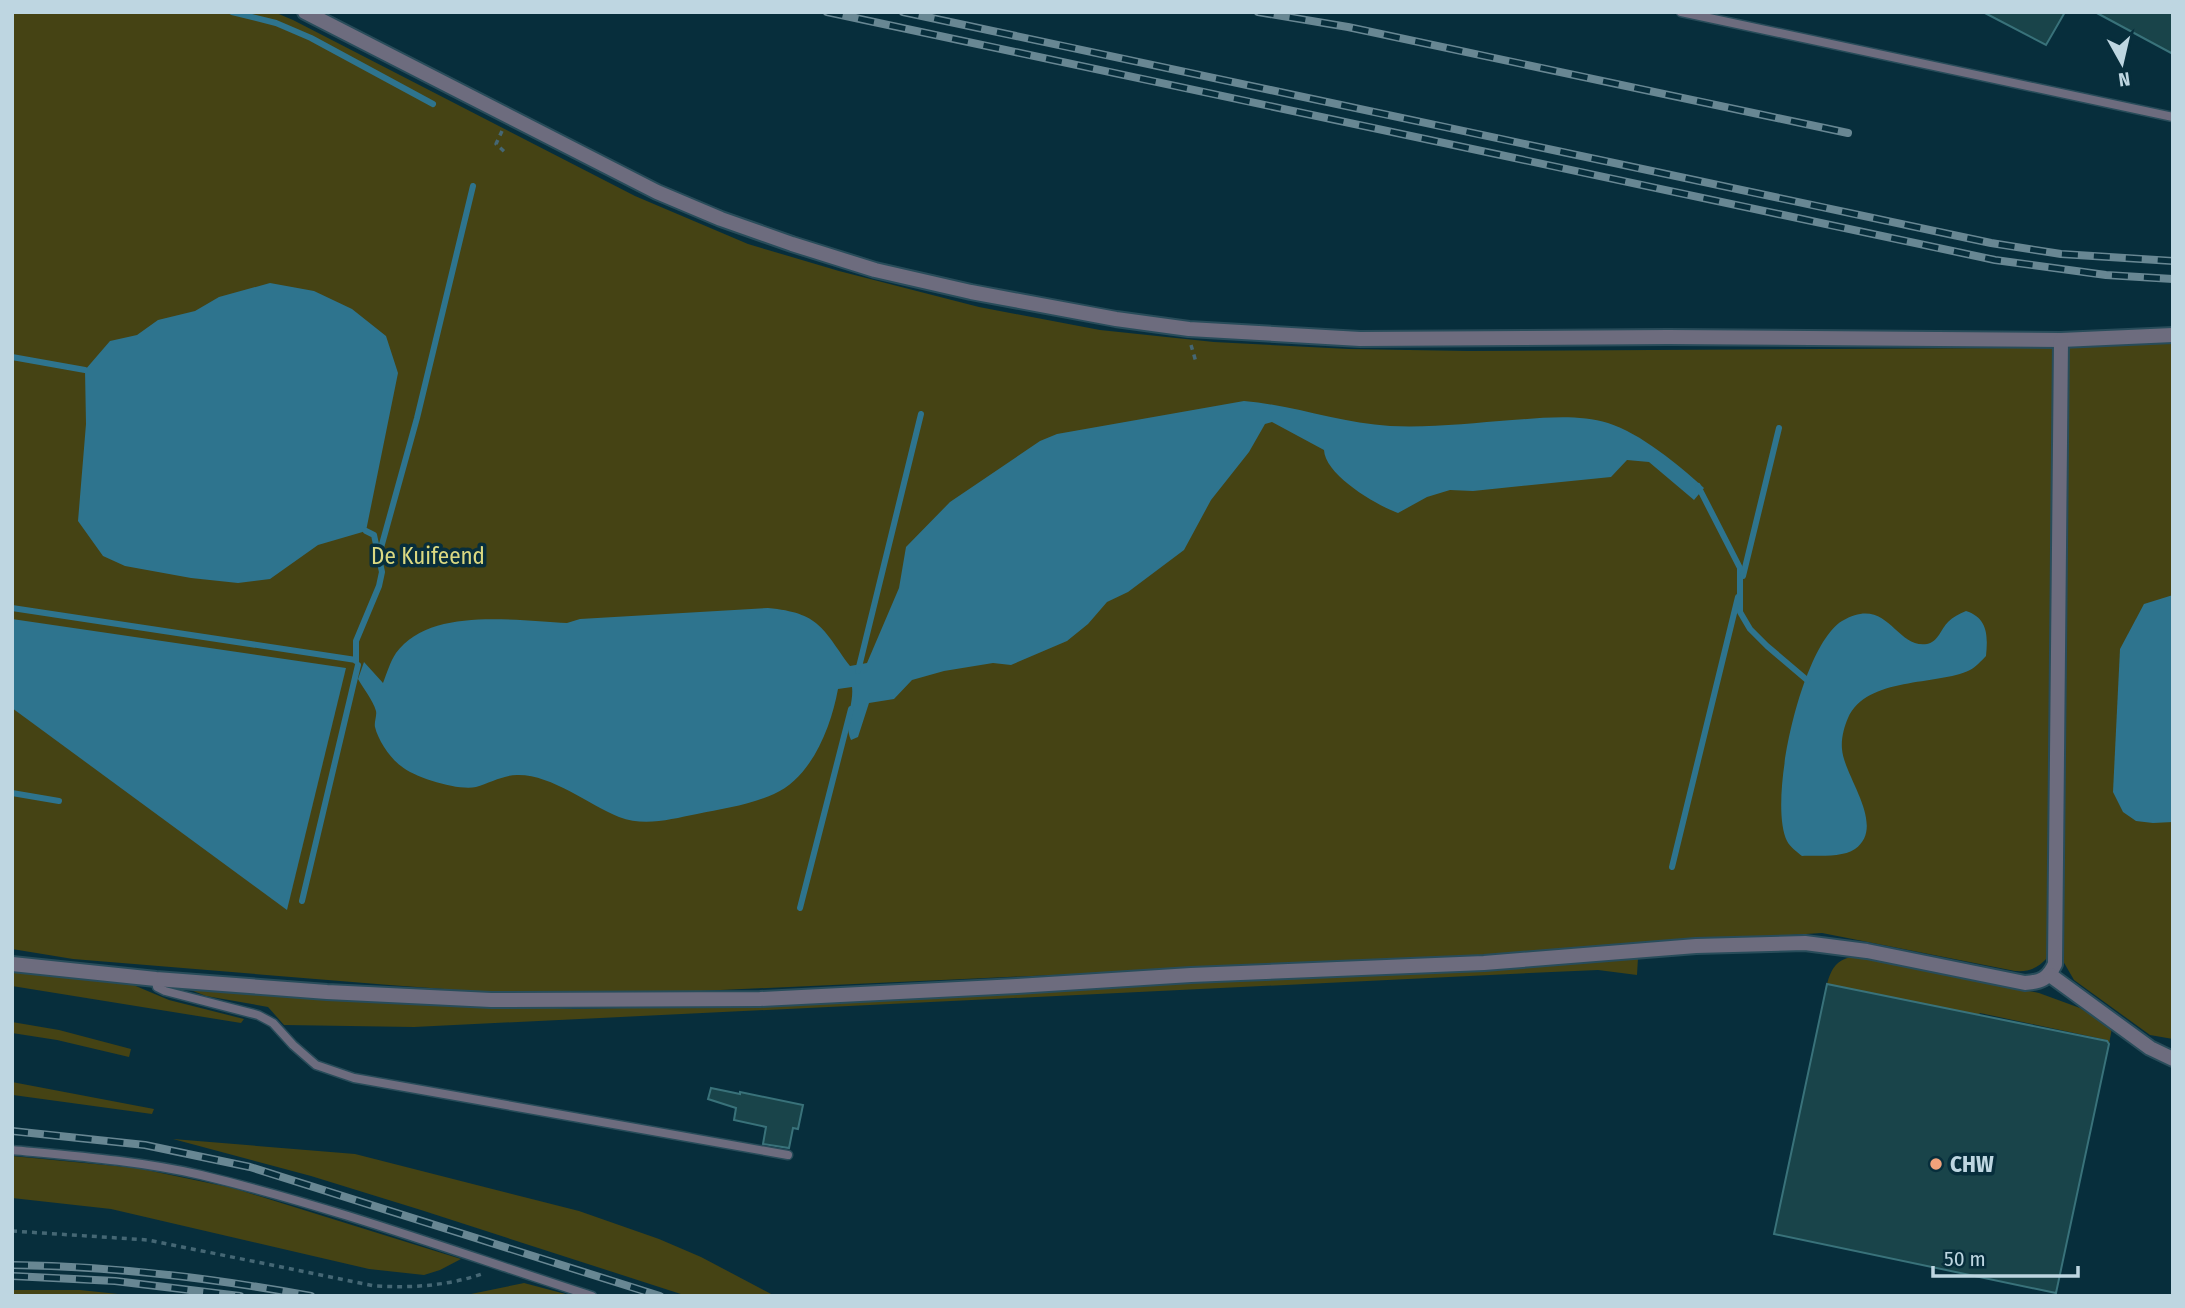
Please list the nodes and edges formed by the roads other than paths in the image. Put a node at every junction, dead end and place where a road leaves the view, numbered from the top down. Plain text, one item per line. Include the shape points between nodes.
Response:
1 (304, 12) edge
2 (1681, 12) edge
3 (2173, 117) edge
4 (2173, 335) edge
5 (2061, 340) junction
6 (12, 964) edge
7 (2050, 975) junction
8 (156, 979) junction
9 (2173, 1059) edge
10 (12, 1150) edge
11 (788, 1155) dead end
12 (592, 1296) edge

1 - 5 street via 657,192 721,219 875,270 971,292 1189,329 1360,339
2 - 3 lane
4 - 5 street
5 - 7 street via 2055,964
6 - 8 street
7 - 8 street via 2025,983 1805,943 761,999 491,1000
7 - 9 street via 2150,1048
8 - 11 lane via 157,987 165,992 258,1015 273,1023 316,1065 354,1078
10 - 12 lane via 200,1175

